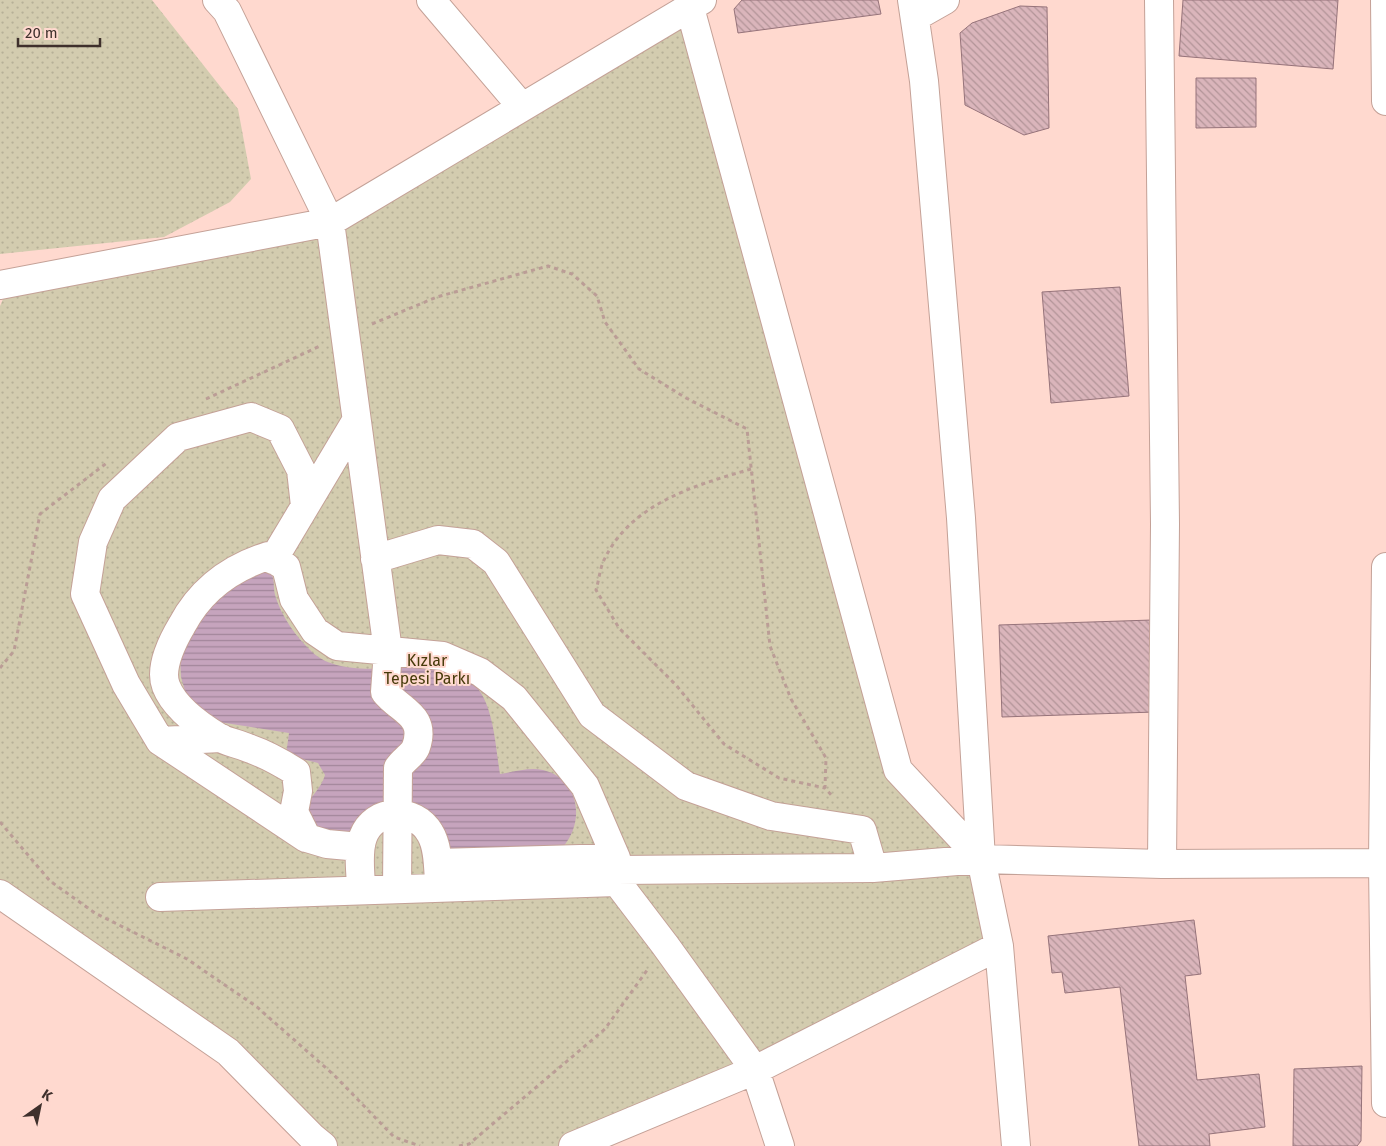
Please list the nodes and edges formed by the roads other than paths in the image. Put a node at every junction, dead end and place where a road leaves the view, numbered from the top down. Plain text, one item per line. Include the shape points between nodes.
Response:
1 (218, 0) edge
2 (431, 0) edge
3 (945, 0) edge
4 (1159, 0) edge
5 (1385, 0) edge
6 (696, 4) edge
7 (914, 8) edge
8 (1386, 101) edge
9 (522, 107) junction
10 (330, 222) junction
11 (3, 291) edge
12 (356, 421) junction
13 (305, 506) junction
14 (375, 559) junction
15 (274, 560) junction
16 (1386, 567) edge
17 (388, 651) junction
18 (220, 738) junction
19 (160, 740) junction
20 (397, 813) junction
21 (307, 838) junction
22 (360, 847) junction
23 (981, 859) junction
24 (1384, 863) edge
25 (1162, 864) junction
26 (873, 868) junction
27 (616, 870) junction
28 (439, 875) junction
29 (397, 889) junction
30 (362, 890) junction
31 (0, 894) edge
32 (160, 897) dead end
33 (999, 946) junction
34 (755, 1070) junction
35 (1386, 1102) edge
36 (323, 1146) edge
37 (573, 1146) edge
38 (780, 1146) edge
39 (1016, 1146) edge

1 - 10 street via 227,11
2 - 9 street
3 - 7 street
4 - 25 street via 1164,524
5 - 8 street
6 - 9 street
6 - 23 street via 898,770
7 - 23 street via 924,81 960,508
9 - 10 street
10 - 11 street
10 - 12 street
12 - 13 street
12 - 14 street
13 - 15 street
13 - 19 street via 301,470 280,429 251,417 178,437 112,499 92,542 85,594 126,684
14 - 17 street
14 - 26 street via 438,540 473,544 496,562 592,715 686,786 771,816 862,830
15 - 17 street via 286,567 294,599 315,631 337,646
15 - 18 street via 268,556 243,564 208,589 188,613 166,660 165,685 182,710
16 - 24 street
17 - 20 street via 385,692 415,718 418,733 415,749 398,768
17 - 27 street via 443,656 480,672 514,698 586,786
18 - 19 street
18 - 21 street via 275,758 296,772 298,791 294,812
19 - 21 street
20 - 22 street via 379,818 370,825
20 - 28 street via 415,817 431,834
20 - 29 street
21 - 22 street via 327,844
22 - 30 street
23 - 25 street
23 - 26 street
23 - 33 street
24 - 25 street
24 - 35 street
26 - 27 street
27 - 28 street
27 - 34 street via 665,945
28 - 29 street
29 - 30 street
30 - 32 street
31 - 36 street via 228,1052
33 - 34 street
33 - 39 street
34 - 37 street
34 - 38 street

